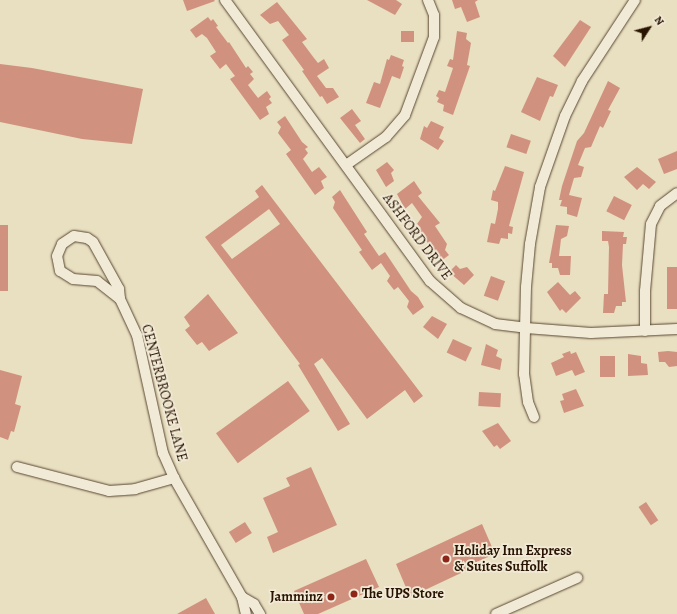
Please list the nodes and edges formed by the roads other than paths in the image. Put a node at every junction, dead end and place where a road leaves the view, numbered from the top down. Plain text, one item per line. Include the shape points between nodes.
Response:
1 (225, 0) edge
2 (428, 0) edge
3 (635, 0) edge
4 (346, 165) junction
5 (677, 193) edge
6 (120, 299) junction
7 (526, 328) junction
8 (677, 329) edge
9 (645, 331) junction
10 (534, 417) dead end
11 (17, 467) dead end
12 (174, 478) junction
13 (576, 578) dead end
14 (242, 597) junction
15 (246, 614) edge
16 (260, 614) edge
17 (496, 614) edge

1 - 4 street, ASHFORD DRIVE
2 - 4 street via 434,15 434,37 405,115 386,137
3 - 7 street via 582,81 550,154 540,187 530,244
4 - 7 street, ASHFORD DRIVE via 430,281 444,296 460,308 488,322
5 - 9 street via 660,206 651,224
6 - 6 street, CENTERBROOKE LANE via 119,288 93,242 87,238 74,236 62,244 57,256 60,271 73,279 97,281
6 - 12 street, CENTERBROOKE LANE via 136,335 163,453
7 - 9 street, ASHFORD DRIVE via 591,333
7 - 10 street via 524,380
8 - 9 street, ASHFORD DRIVE
11 - 12 street via 109,491 135,489
12 - 14 street, CENTERBROOKE LANE
13 - 17 street
14 - 15 street, CENTERBROOKE LANE
14 - 16 street, CENTERBROOKE LANE via 254,604

